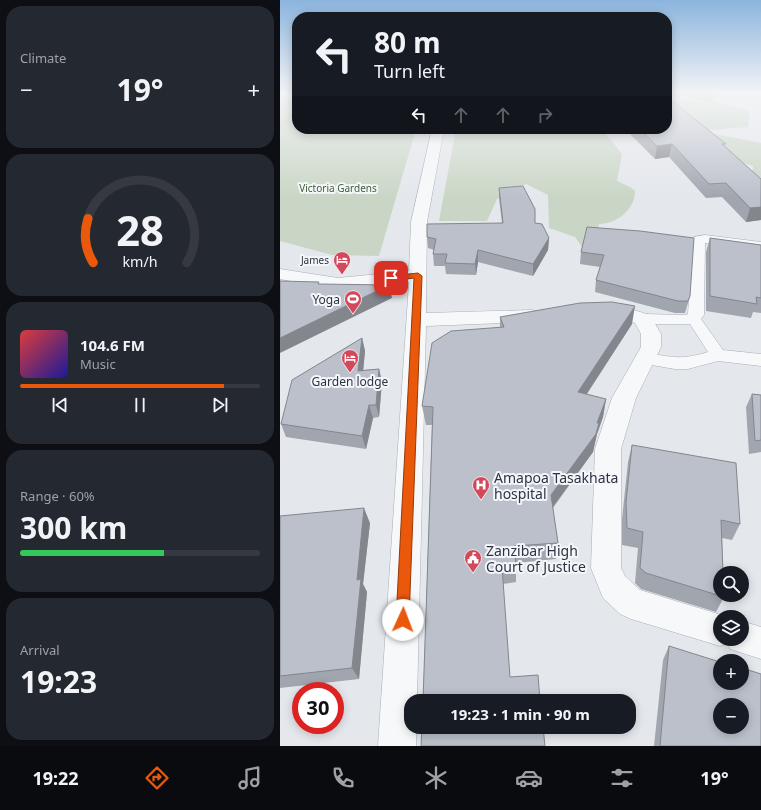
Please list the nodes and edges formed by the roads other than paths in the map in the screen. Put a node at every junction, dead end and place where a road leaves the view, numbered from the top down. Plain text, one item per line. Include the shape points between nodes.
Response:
1 (437, 134) edge
2 (761, 246) edge
3 (280, 274) edge
4 (418, 276) junction
5 (586, 313) edge
6 (554, 315) edge
7 (694, 318) junction
8 (643, 319) junction
9 (415, 320) junction
10 (718, 355) junction
11 (646, 359) junction
12 (761, 360) edge
13 (713, 628) edge
14 (749, 639) edge
15 (761, 643) edge
16 (397, 746) edge

1 - 4 street via 419,222
2 - 7 lane via 699,240
3 - 4 street via 338,284
4 - 9 street
5 - 8 street via 616,312
6 - 9 street
7 - 8 lane
7 - 10 lane
8 - 11 street via 651,334 651,347
9 - 16 street
10 - 11 lane via 688,363
10 - 12 lane
11 - 13 street via 624,398 608,449 606,568 614,587 631,603
14 - 15 street

